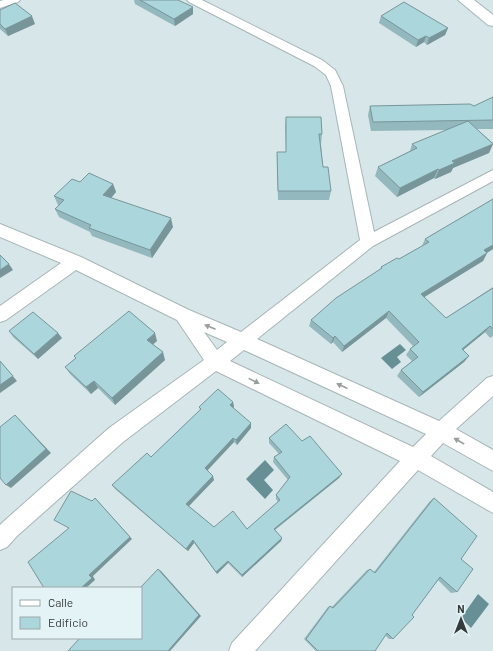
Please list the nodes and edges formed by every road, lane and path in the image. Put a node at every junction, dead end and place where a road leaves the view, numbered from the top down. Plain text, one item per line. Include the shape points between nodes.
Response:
1 (14, 0) edge
2 (193, 0) edge
3 (465, 0) edge
4 (0, 5) edge
5 (493, 22) edge
6 (493, 174) edge
7 (0, 230) edge
8 (368, 242) junction
9 (75, 262) junction
10 (0, 315) edge
11 (183, 315) junction
12 (241, 340) junction
13 (215, 362) junction
14 (493, 384) edge
15 (441, 431) junction
16 (417, 459) junction
17 (493, 461) edge
18 (493, 503) edge
19 (0, 540) edge
20 (240, 651) edge

1 - 4 street
2 - 8 street via 318,63 331,73 337,86
3 - 5 street
6 - 8 street
7 - 9 street
8 - 12 street
9 - 10 street
9 - 11 street
12 -> 11 street
11 - 13 street
12 - 13 street
15 -> 12 street
13 -> 16 street
13 - 19 street via 116,435
14 - 15 street
15 - 16 street
17 -> 15 street
16 - 18 street
16 - 20 street

